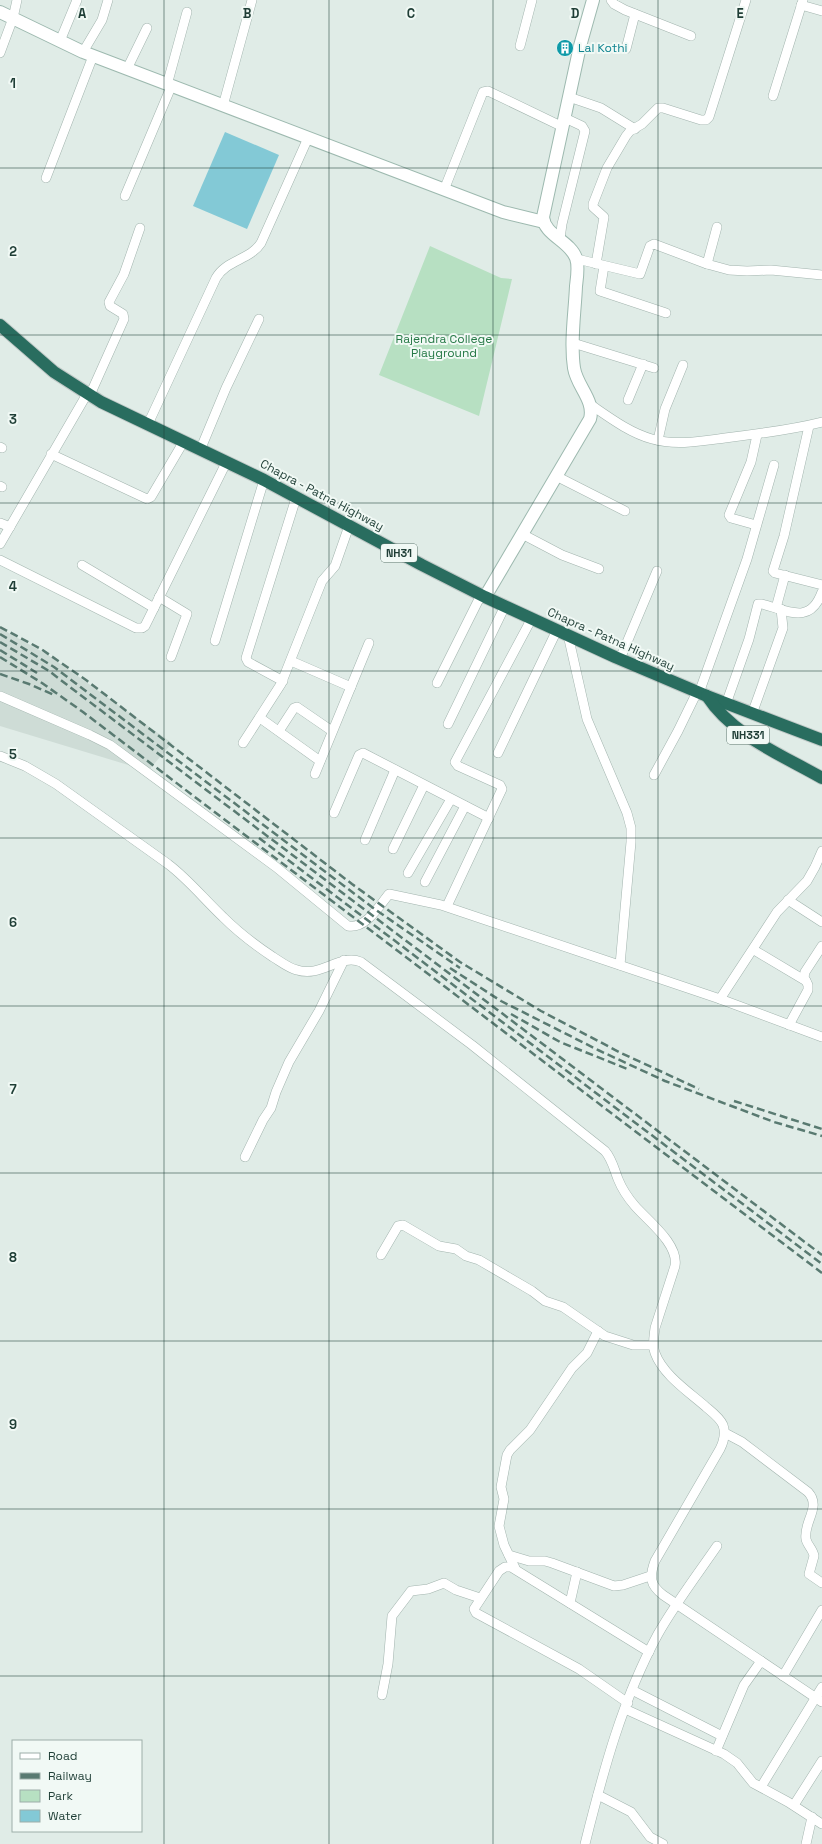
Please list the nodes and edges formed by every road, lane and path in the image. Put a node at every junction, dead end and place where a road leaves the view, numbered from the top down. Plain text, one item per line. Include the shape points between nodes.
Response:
1 (17, 0) edge
2 (77, 0) edge
3 (108, 0) edge
4 (252, 0) edge
5 (532, 0) edge
6 (593, 0) edge
7 (611, 0) edge
8 (746, 0) edge
9 (802, 3) edge
10 (822, 11) edge
11 (0, 12) edge
12 (187, 12) dead end
13 (635, 14) junction
14 (13, 18) junction
15 (147, 28) dead end
16 (691, 36) dead end
17 (60, 41) junction
18 (520, 46) dead end
19 (626, 49) dead end
20 (0, 53) edge
21 (88, 54) junction
22 (127, 69) junction
23 (169, 86) junction
24 (773, 96) dead end
25 (569, 97) junction
26 (223, 106) junction
27 (564, 122) junction
28 (636, 129) junction
29 (308, 138) junction
30 (46, 178) dead end
31 (444, 190) junction
32 (125, 196) dead end
33 (544, 222) junction
34 (717, 227) dead end
35 (140, 228) dead end
36 (560, 239) junction
37 (577, 259) junction
38 (706, 264) junction
39 (600, 265) junction
40 (822, 275) edge
41 (666, 313) dead end
42 (260, 319) dead end
43 (0, 325) edge
44 (573, 343) junction
45 (643, 364) junction
46 (683, 366) dead end
47 (654, 368) dead end
48 (89, 394) junction
49 (628, 400) dead end
50 (591, 405) junction
51 (822, 422) edge
52 (148, 424) junction
53 (808, 426) junction
54 (757, 435) junction
55 (184, 440) junction
56 (658, 440) junction
57 (201, 448) junction
58 (51, 454) junction
59 (227, 461) junction
60 (774, 465) dead end
61 (556, 476) junction
62 (264, 480) junction
63 (296, 498) junction
64 (625, 511) dead end
65 (0, 523) edge
66 (756, 525) junction
67 (349, 526) junction
68 (10, 527) junction
69 (522, 534) junction
70 (0, 544) edge
71 (0, 560) edge
72 (82, 565) dead end
73 (600, 569) dead end
74 (657, 571) dead end
75 (785, 575) junction
76 (822, 584) edge
77 (822, 592) edge
78 (483, 596) junction
79 (159, 597) junction
80 (505, 606) junction
81 (154, 608) junction
82 (778, 608) junction
83 (532, 618) junction
84 (557, 630) junction
85 (568, 635) junction
86 (215, 641) dead end
87 (369, 643) dead end
88 (171, 658) dead end
89 (620, 659) junction
90 (291, 661) junction
91 (283, 681) junction
92 (437, 683) dead end
93 (351, 687) junction
94 (701, 694) junction
95 (0, 696) edge
96 (726, 704) junction
97 (752, 714) junction
98 (260, 718) junction
99 (448, 724) dead end
100 (279, 731) junction
101 (332, 731) junction
102 (822, 740) edge
103 (243, 743) dead end
104 (768, 747) junction
105 (498, 753) dead end
106 (0, 756) edge
107 (320, 760) junction
108 (395, 770) junction
109 (822, 772) edge
110 (315, 774) dead end
111 (654, 775) dead end
112 (822, 778) edge
113 (822, 784) edge
114 (424, 785) junction
115 (451, 799) junction
116 (465, 806) junction
117 (334, 813) dead end
118 (488, 818) junction
119 (365, 840) dead end
120 (393, 849) dead end
121 (822, 851) edge
122 (408, 873) dead end
123 (425, 882) dead end
124 (788, 900) junction
125 (446, 906) junction
126 (822, 922) edge
127 (822, 946) edge
128 (754, 950) junction
129 (344, 960) junction
130 (620, 965) junction
131 (806, 981) junction
132 (720, 999) junction
133 (789, 1025) junction
134 (822, 1037) edge
135 (245, 1158) dead end
136 (381, 1255) dead end
137 (598, 1331) junction
138 (653, 1345) junction
139 (725, 1433) junction
140 (717, 1546) dead end
141 (509, 1555) junction
142 (515, 1568) junction
143 (576, 1572) junction
144 (650, 1576) junction
145 (822, 1583) edge
146 (480, 1598) junction
147 (570, 1603) junction
148 (677, 1604) junction
149 (822, 1610) edge
150 (649, 1652) junction
151 (761, 1661) junction
152 (783, 1676) junction
153 (822, 1687) edge
154 (632, 1690) junction
155 (382, 1695) dead end
156 (819, 1700) edge
157 (626, 1706) junction
158 (722, 1736) junction
159 (716, 1750) junction
160 (822, 1761) edge
161 (761, 1787) junction
162 (598, 1796) junction
163 (794, 1805) junction
164 (812, 1817) junction
165 (822, 1824) edge
166 (585, 1844) edge
167 (662, 1844) edge
168 (806, 1844) edge

1 - 14 street
2 - 17 street
3 - 21 street
4 - 26 street
5 - 18 street
6 - 25 street
7 - 13 street via 619,7
8 - 28 street via 709,117 701,120 658,108
9 - 10 street
9 - 24 street
11 - 14 street
12 - 23 street
13 - 16 street
13 - 19 street
14 - 17 street
14 - 20 street
15 - 22 street
17 - 21 street
21 - 22 street
21 - 30 street
22 - 23 street
23 - 26 street
23 - 32 street
25 - 27 street
25 - 28 street via 594,105
26 - 29 street
27 - 31 street via 488,91 483,92
27 - 33 street
27 - 36 street via 582,126 585,131
28 - 39 street via 628,133 607,168 593,202 593,206 604,216
29 - 31 street
29 - 52 street via 262,244 254,252 223,269 216,278
31 - 33 street via 503,212
33 - 36 street
34 - 38 street
35 - 48 street via 124,274 109,302 110,306 124,314 124,319
36 - 37 street via 570,246
37 - 39 street
37 - 44 street
38 - 39 street via 652,244 640,274
38 - 40 street via 738,271 771,270
39 - 41 street via 600,291
42 - 57 street via 226,388
43 - 48 highway, Chapra - Patna Highway / NH31 via 54,372
44 - 45 street
44 - 50 street via 576,377
45 - 47 street
45 - 49 street
46 - 56 street via 665,409
48 - 52 highway, Chapra - Patna Highway / NH31
48 - 58 street
50 - 56 street via 630,431
50 - 61 street via 590,419
51 - 53 street
52 - 55 highway, Chapra - Patna Highway / NH31
53 - 54 street
53 - 75 street via 774,570 774,573
54 - 56 street via 695,442 672,443
54 - 66 street via 753,458 729,515 731,518
55 - 57 highway, Chapra - Patna Highway / NH31
55 - 58 street via 151,497 147,499
57 - 59 highway, Chapra - Patna Highway / NH31
58 - 68 street
59 - 62 highway, Chapra - Patna Highway / NH31
59 - 79 street
60 - 66 street
61 - 64 street
61 - 69 street
62 - 63 highway, Chapra - Patna Highway / NH31
62 - 86 street
63 - 67 highway, Chapra - Patna Highway / NH31
63 - 91 street via 246,657 248,662
65 - 68 street
66 - 94 street
67 - 78 highway, Chapra - Patna Highway / NH31
67 - 90 street via 335,566 322,581
68 - 70 street
69 - 73 street via 562,555
69 - 78 street
71 - 81 street via 138,629 143,628
72 - 81 street
74 - 89 street
75 - 76 street
75 - 82 street
77 - 82 street via 814,608 805,613
78 - 80 highway, Chapra - Patna Highway / NH31
78 - 92 street
79 - 81 street
79 - 88 street via 187,614
80 - 83 highway, Chapra - Patna Highway / NH31
80 - 99 street
82 - 96 street via 760,603 757,605 749,638
82 - 97 street via 783,628
83 - 84 highway, Chapra - Patna Highway / NH31
83 - 118 street via 455,762 458,766 501,786 501,792
84 - 85 highway, Chapra - Patna Highway / NH31
84 - 105 street
85 - 89 highway, Chapra - Patna Highway / NH31
85 - 130 street via 587,719 631,828 632,842
87 - 93 street
89 - 94 highway, Chapra - Patna Highway / NH31
90 - 91 street
90 - 93 street
91 - 98 street
93 - 101 street
94 - 96 highway, Chapra - Patna Highway / NH31
94 - 104 highway, NH331 via 734,727
94 - 111 street
95 - 125 street via 110,745 276,867 344,925 356,926 367,920 389,894
96 - 97 highway, Chapra - Patna Highway / NH31
97 - 102 highway, Chapra - Patna Highway / NH31
98 - 100 street
98 - 103 street
100 - 101 street via 297,707
100 - 107 street
101 - 107 street
104 - 109 street via 801,760
104 - 112 highway, NH331
104 - 113 street
106 - 129 street via 25,766 56,784 178,871 223,918 255,945 292,969 304,972 319,970
107 - 110 street
108 - 114 street
108 - 117 street via 365,754 360,754
108 - 119 street
114 - 115 street
114 - 120 street
115 - 116 street
115 - 122 street
116 - 118 street
116 - 123 street
118 - 125 street
121 - 124 street via 807,881
124 - 126 street
124 - 128 street via 777,912
125 - 130 street
127 - 131 street via 805,972
128 - 131 street
128 - 132 street
129 - 135 street via 319,1011 289,1062 271,1108
129 - 138 street via 353,960 365,965 531,1091 609,1156 625,1193 665,1238 676,1255 675,1266 656,1322
130 - 132 street
131 - 133 street via 808,990
132 - 133 street
133 - 134 street
136 - 137 street via 398,1226 403,1225 439,1246 456,1249 466,1256 479,1260 545,1301 563,1307
137 - 138 street via 629,1344
137 - 141 street via 587,1353 572,1368 530,1430 507,1455 501,1487 504,1500 499,1526 501,1538
138 - 139 street via 664,1368 716,1416
139 - 144 street via 720,1449 655,1561
139 - 145 street via 742,1442 813,1498 814,1507 806,1538 814,1556 809,1575
140 - 148 street
141 - 142 street
141 - 143 street via 529,1561 548,1561
142 - 146 street via 506,1567 499,1571
142 - 147 street
143 - 144 street via 614,1586
143 - 147 street
144 - 148 street via 656,1589
146 - 155 street via 444,1583 409,1593 391,1620 388,1664
146 - 157 street via 475,1612 579,1669
147 - 150 street
148 - 150 street
148 - 151 street
149 - 152 street
150 - 154 street
151 - 152 street
151 - 158 street via 744,1685
152 - 156 street
153 - 156 street
154 - 157 street
154 - 158 street
156 - 161 street
157 - 159 street
157 - 162 street via 612,1744
158 - 159 street
159 - 161 street via 730,1758
160 - 163 street
161 - 163 street
162 - 166 street
162 - 167 street via 631,1812 650,1837
163 - 164 street
164 - 165 street
164 - 168 street

